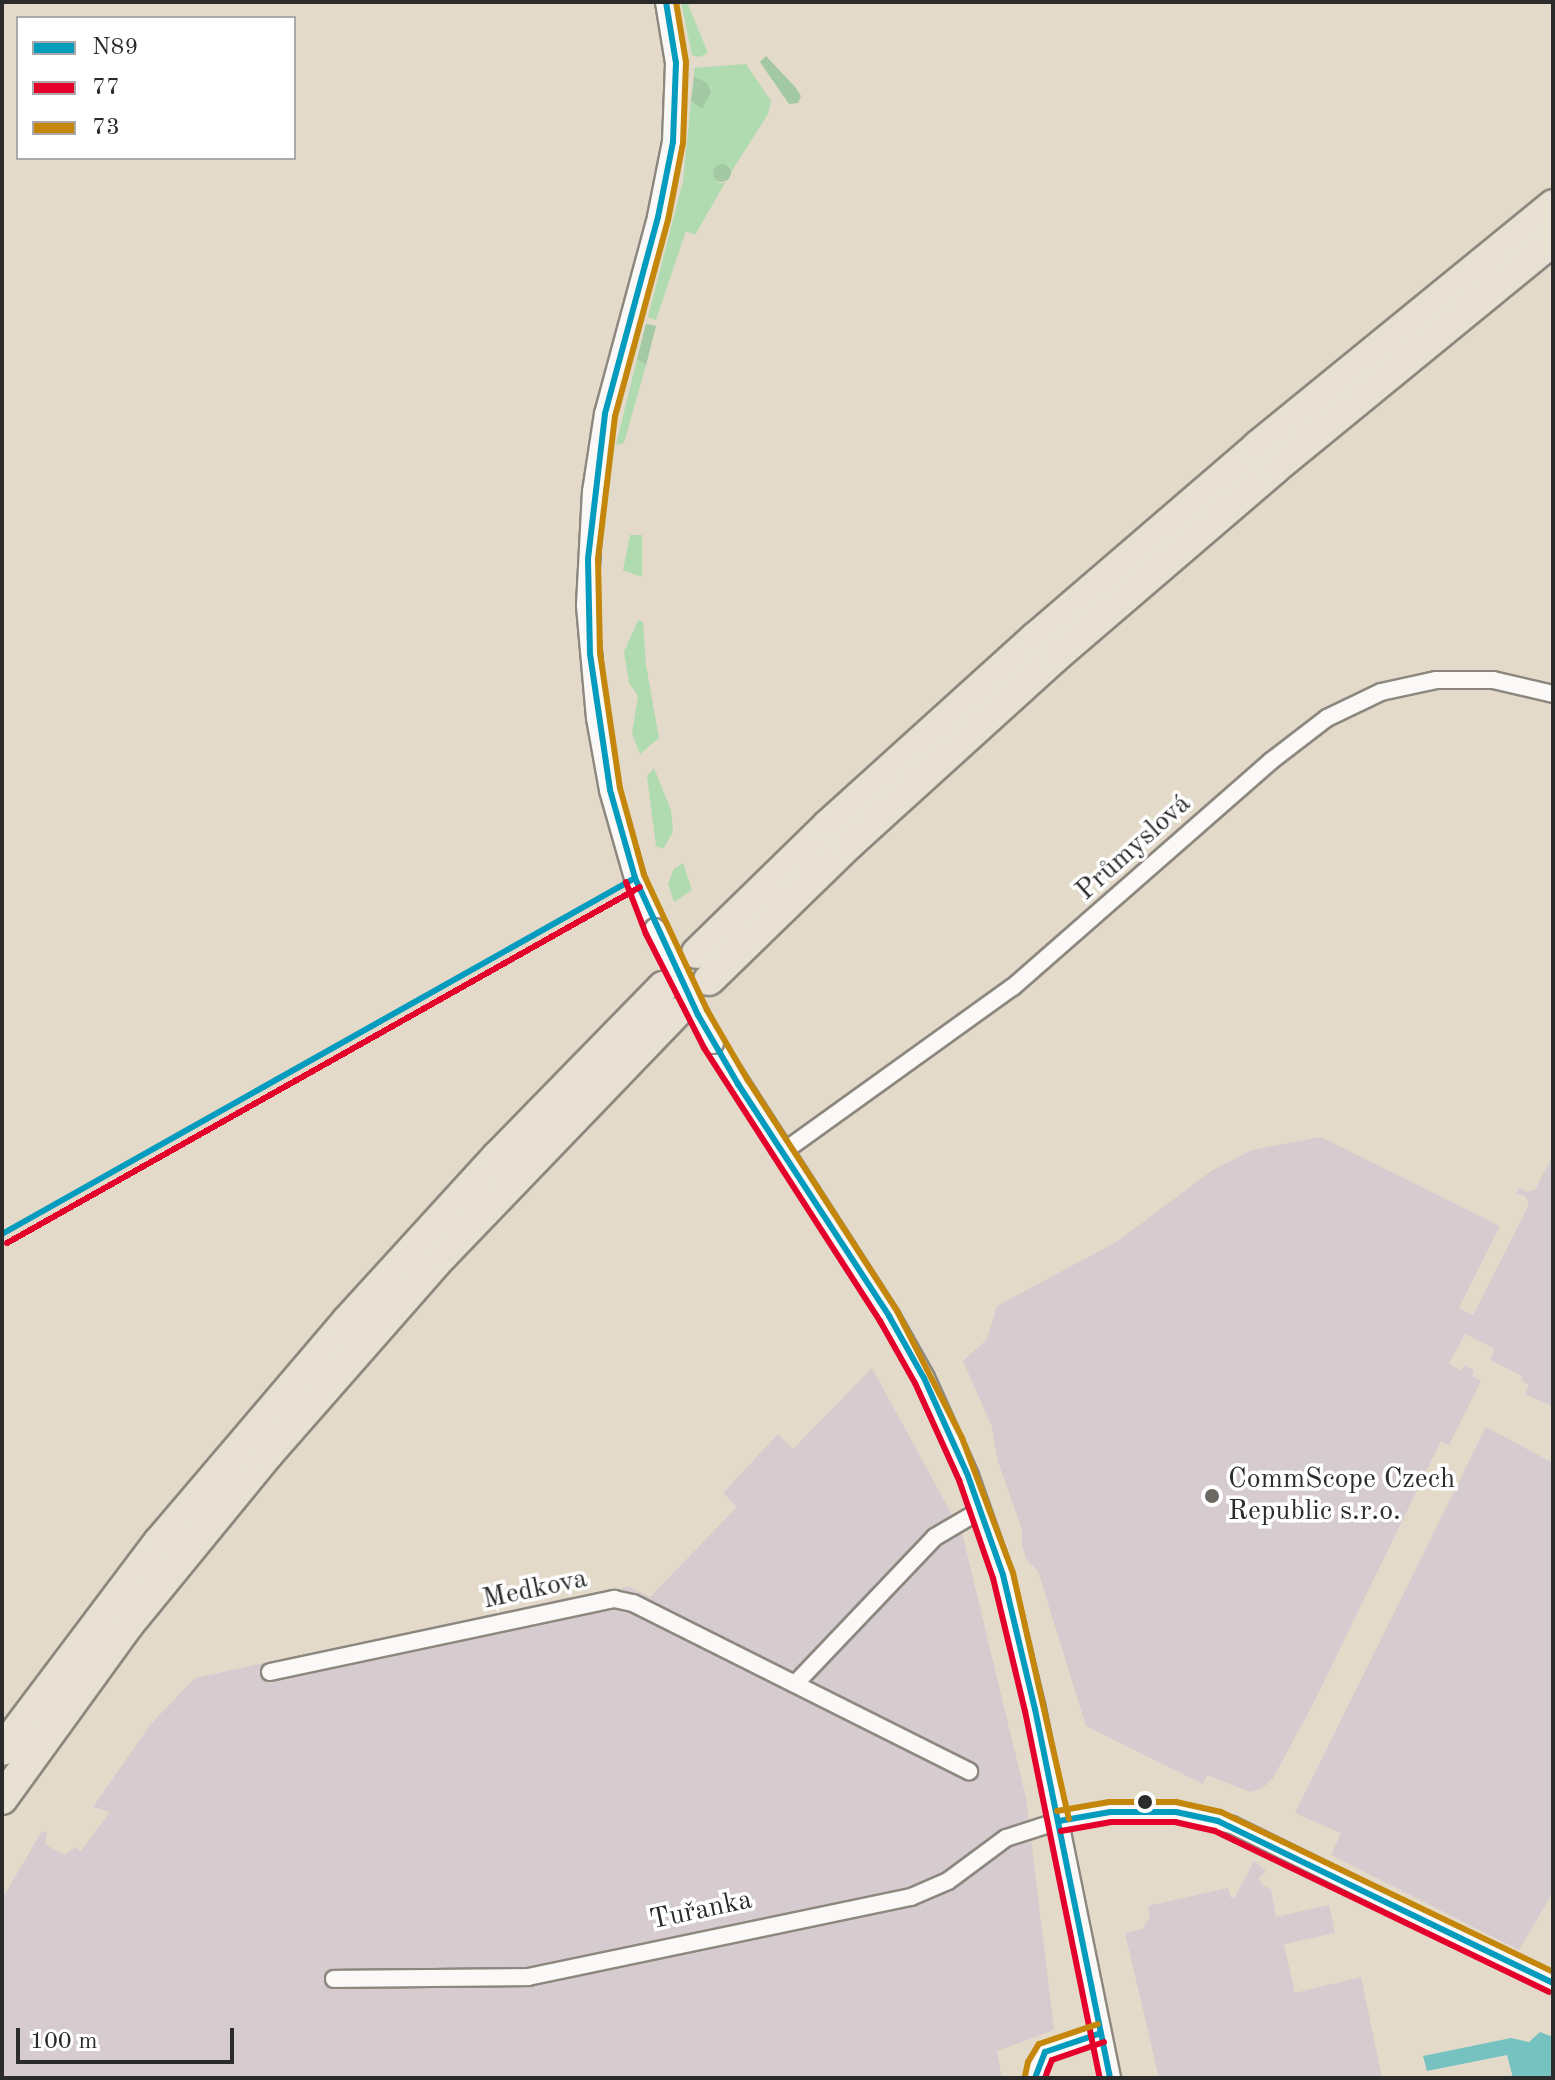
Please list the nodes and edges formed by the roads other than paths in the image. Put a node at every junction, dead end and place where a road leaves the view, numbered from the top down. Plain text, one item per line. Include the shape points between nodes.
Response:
1 (666, 2) edge
2 (1553, 205) edge
3 (1553, 241) edge
4 (1553, 694) edge
5 (783, 1152) junction
6 (981, 1510) junction
7 (270, 1672) dead end
8 (795, 1684) junction
9 (2, 1750) edge
10 (969, 1771) dead end
11 (2, 1799) edge
12 (1059, 1821) junction
13 (334, 1979) dead end
14 (1553, 1983) edge
15 (1101, 2033) junction
16 (1035, 2078) edge
17 (1110, 2078) edge

1 - 5 street, bridge via 676,63 673,142 605,414 593,492 587,605 597,718 610,790 655,929 713,1043
2 - 3 highway via 1258,446 1035,638 828,825 703,966 1274,469
4 - 5 street, Průmyslová via 1493,680 1436,680 1381,692 1327,718 1287,747 1013,987
5 - 6 street via 907,1347
6 - 8 street via 935,1537
6 - 12 street via 1010,1604
7 - 8 street, Medkova via 614,1599 633,1603
8 - 10 street, Medkova
9 - 11 highway via 151,1552 317,1355 449,1208 669,1000 306,1409 128,1625
12 - 13 street, Tuřanka via 1006,1838 948,1881 911,1897 528,1977
12 - 14 street, Tuřanka via 1110,1812 1176,1812 1218,1821
12 - 15 street
15 - 16 street via 1045,2052
15 - 17 street

